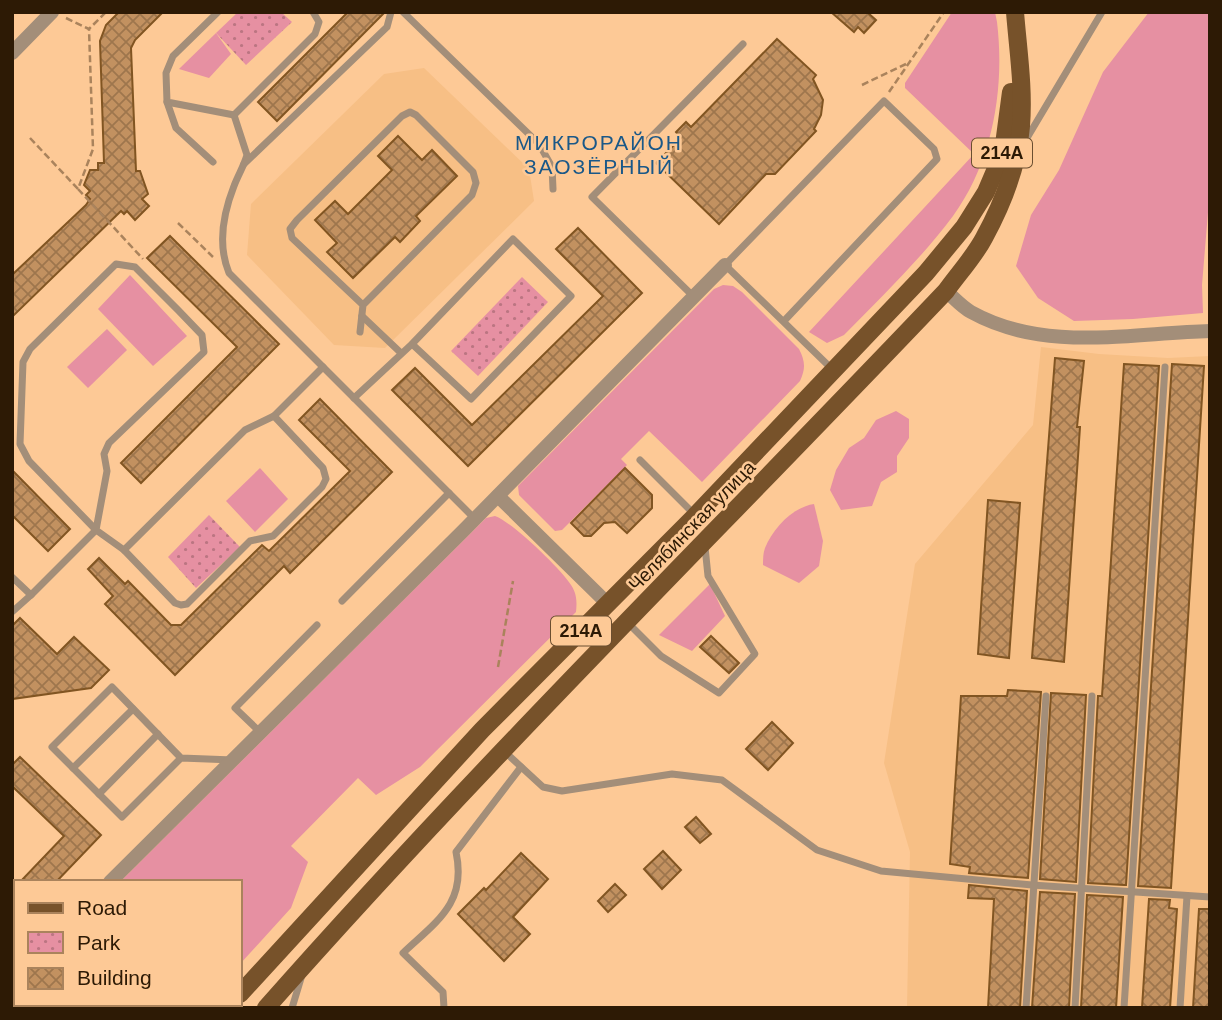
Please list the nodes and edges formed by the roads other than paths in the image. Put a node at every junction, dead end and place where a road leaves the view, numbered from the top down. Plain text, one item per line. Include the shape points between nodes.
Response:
1 (52, 12) edge
2 (218, 12) edge
3 (313, 12) edge
4 (391, 12) edge
5 (403, 12) edge
6 (1005, 12) edge
7 (1015, 12) edge
8 (1102, 12) edge
9 (743, 44) dead end
10 (12, 53) edge
11 (167, 102) junction
12 (234, 115) junction
13 (1016, 156) junction
14 (213, 162) dead end
15 (244, 164) junction
16 (552, 189) dead end
17 (725, 265) junction
18 (926, 273) junction
19 (946, 291) junction
20 (694, 297) junction
21 (363, 305) junction
22 (362, 316) junction
23 (784, 321) junction
24 (1210, 331) edge
25 (360, 332) dead end
26 (412, 344) junction
27 (401, 353) junction
28 (323, 367) junction
29 (1165, 367) dead end
30 (833, 370) junction
31 (354, 398) junction
32 (274, 416) junction
33 (640, 460) dead end
34 (449, 493) junction
35 (498, 496) junction
36 (695, 516) junction
37 (475, 519) junction
38 (96, 530) junction
39 (704, 544) junction
40 (124, 550) junction
41 (12, 576) edge
42 (31, 595) junction
43 (342, 601) dead end
44 (608, 604) junction
45 (14, 607) edge
46 (627, 623) junction
47 (317, 625) dead end
48 (1046, 696) dead end
49 (1092, 696) dead end
50 (133, 709) junction
51 (482, 730) junction
52 (260, 733) junction
53 (158, 734) junction
54 (502, 749) junction
55 (181, 758) junction
56 (233, 760) junction
57 (521, 767) junction
58 (73, 768) junction
59 (99, 794) junction
60 (393, 825) junction
61 (414, 845) junction
62 (112, 880) edge
63 (1032, 885) junction
64 (1080, 889) junction
65 (1130, 892) junction
66 (1187, 896) junction
67 (1210, 898) edge
68 (305, 963) junction
69 (242, 992) edge
70 (266, 1008) edge
71 (292, 1008) edge
72 (444, 1008) edge
73 (1026, 1008) edge
74 (1075, 1008) edge
75 (1124, 1008) edge
76 (1180, 1008) edge

1 - 10 street
2 - 11 lane via 173,56 166,73
3 - 12 lane via 319,22 315,34
4 - 15 lane via 387,27
5 - 16 lane via 540,144 552,167
6 - 18 main road, Челябинская улица / 214А via 1011,103 1003,152 964,227
7 - 13 main road, Челябинская улица via 1021,101
8 - 13 lane
9 - 20 lane via 592,197
11 - 12 lane
11 - 14 lane via 176,128
12 - 15 lane via 246,147
13 - 19 main road, Челябинская улица via 983,240
15 - 28 lane via 222,231 222,255 229,272
17 - 20 street
17 - 23 lane
17 - 23 lane via 884,101 934,149 934,163
18 - 19 main road
18 - 30 main road, Челябинская улица / 214А
19 - 24 street via 968,311 1011,330 1057,338
19 - 39 main road, Челябинская улица
20 - 35 street
21 - 21 lane via 292,238 290,229 410,112 473,172 476,183 472,195
21 - 22 lane
22 - 25 lane
22 - 27 lane
23 - 30 lane
26 - 26 lane via 471,399 571,296 513,239
26 - 27 lane
27 - 31 lane
28 - 31 lane
28 - 32 lane
29 - 65 lane
30 - 36 main road, Челябинская улица / 214А
31 - 34 lane
32 - 40 lane via 245,430
32 - 40 lane via 323,468 326,479 273,536 250,541 181,605
33 - 36 lane
34 - 37 lane
34 - 43 lane
35 - 37 street
35 - 44 street
36 - 44 main road, Челябинская улица / 214А
37 - 52 street
38 - 38 lane via 29,461 20,444 23,362 30,349 103,275 116,264 127,264 202,335 204,352 109,443
38 - 40 lane
38 - 42 lane
39 - 46 main road, Челябинская улица
39 - 46 lane via 708,576 755,654 719,693 661,656
41 - 42 lane
42 - 45 lane
44 - 46 main road
44 - 51 main road, Челябинская улица / 214А
46 - 54 main road, Челябинская улица
47 - 52 lane via 236,708
48 - 63 lane
49 - 64 lane
50 - 53 lane
50 - 58 lane
50 - 58 lane via 112,687 52,747
51 - 54 main road
51 - 60 main road, Челябинская улица / 214А
52 - 56 street
53 - 55 lane
53 - 59 lane
54 - 57 lane
54 - 61 main road, Челябинская улица
55 - 56 lane
55 - 59 lane via 122,817
56 - 62 street
57 - 63 lane via 543,787 562,791 672,774 722,780 817,850 881,871
57 - 72 lane via 456,852 458,885 448,910 403,953 443,992
58 - 59 lane
60 - 61 main road
60 - 69 main road, Челябинская улица / 214А
61 - 68 main road, Челябинская улица
63 - 64 lane
63 - 73 lane
64 - 65 lane
64 - 74 lane
65 - 66 lane
65 - 75 lane
66 - 67 lane
66 - 76 lane
68 - 70 main road, Челябинская улица
68 - 71 lane

